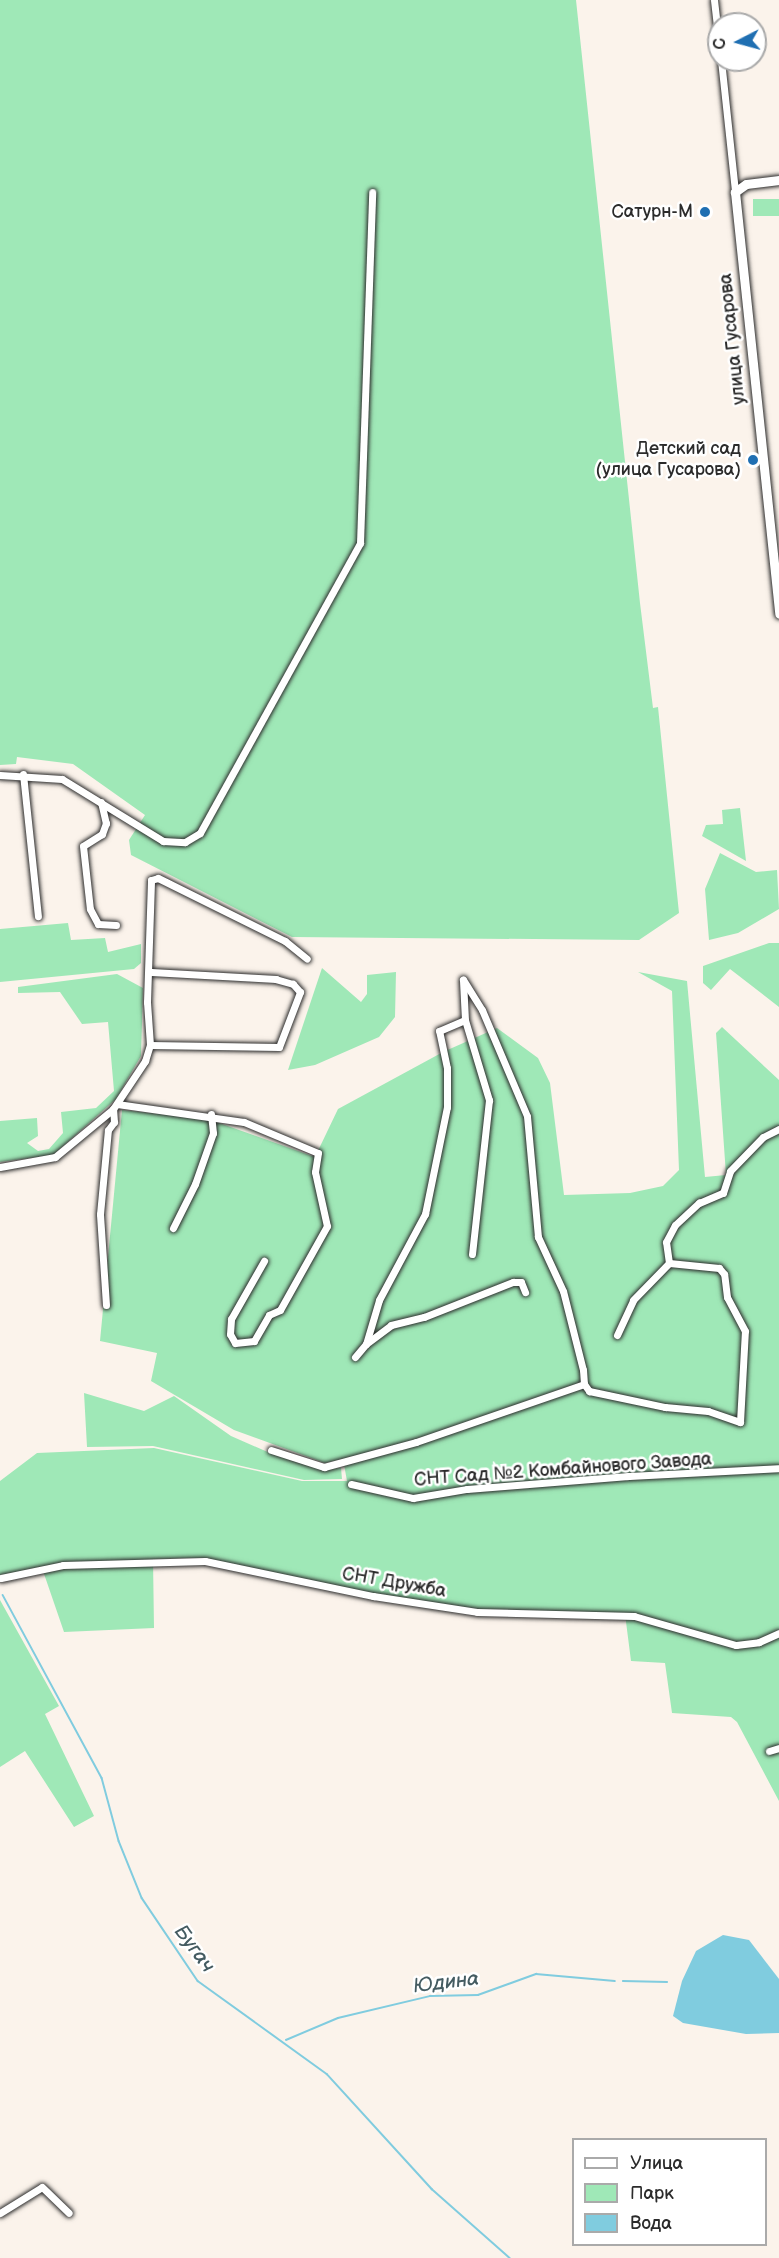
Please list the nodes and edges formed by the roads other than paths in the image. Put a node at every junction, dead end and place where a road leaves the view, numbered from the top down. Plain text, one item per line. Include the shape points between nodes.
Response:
1 (722, 72) edge
2 (779, 180) edge
3 (372, 192) dead end
4 (735, 192) junction
5 (779, 614) edge
6 (23, 774) junction
7 (0, 775) edge
8 (101, 802) junction
9 (38, 916) dead end
10 (116, 925) dead end
11 (307, 959) dead end
12 (151, 972) junction
13 (465, 1020) junction
14 (150, 1045) junction
15 (115, 1106) junction
16 (210, 1114) junction
17 (779, 1130) edge
18 (0, 1167) edge
19 (172, 1228) dead end
20 (472, 1254) dead end
21 (264, 1262) dead end
22 (669, 1263) junction
23 (525, 1292) dead end
24 (106, 1305) dead end
25 (617, 1335) dead end
26 (366, 1344) junction
27 (355, 1357) dead end
28 (584, 1384) junction
29 (271, 1450) dead end
30 (779, 1468) edge
31 (351, 1484) dead end
32 (1, 1578) edge
33 (779, 1633) edge
34 (779, 1748) edge
35 (769, 1751) dead end
36 (0, 2213) edge
37 (69, 2213) dead end

1 - 4 street, улица Гусарова
2 - 4 street via 746,184
3 - 8 street via 360,543 200,833 185,842 163,841
4 - 5 street, улица Гусарова
6 - 7 street
6 - 8 street via 62,779
6 - 9 street
8 - 10 street via 106,823 102,834 82,846 90,909 98,924
11 - 12 street via 285,941 158,878 151,880 148,893
12 - 14 street via 147,1002
12 - 14 street via 248,976 299,987 279,1047
13 - 20 street via 489,1100
13 - 26 street via 440,1031 447,1068 447,1107 432,1189 415,1236 370,1320
13 - 28 street via 463,980 482,1010 527,1116 538,1237 563,1291
14 - 15 street via 136,1079
15 - 16 street
15 - 18 street via 55,1158
15 - 24 street via 114,1122 108,1130 100,1215
16 - 19 street via 213,1133 195,1184
16 - 21 street via 244,1122 318,1153 315,1172 327,1226 280,1310 269,1315 254,1341 236,1343 230,1334 231,1319
17 - 22 street via 763,1137 730,1171 723,1193 699,1203 675,1225 666,1242
22 - 25 street via 633,1300
22 - 28 street via 719,1268 724,1274 727,1297 745,1331 740,1422 708,1411 665,1407 589,1391
23 - 26 street via 521,1282 513,1282 423,1317 392,1324
26 - 27 street
28 - 29 street, СНТ Сад №2 Комбайнового Завода via 416,1442 324,1467
30 - 31 street, СНТ Сад №2 Комбайнового Завода via 467,1489 413,1498
32 - 33 street, СНТ Дружба via 63,1565 205,1561 373,1596 477,1612 634,1616 736,1646
34 - 35 street
36 - 37 street via 42,2187

